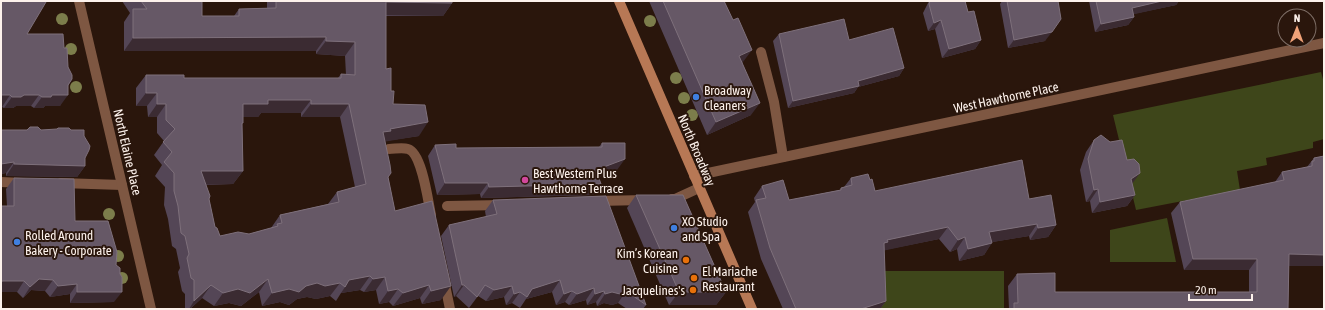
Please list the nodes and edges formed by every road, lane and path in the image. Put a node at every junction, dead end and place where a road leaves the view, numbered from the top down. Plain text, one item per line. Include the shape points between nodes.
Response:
1 (79, 1) edge
2 (618, 1) edge
3 (1324, 43) edge
4 (761, 52) dead end
5 (389, 149) dead end
6 (783, 157) junction
7 (694, 176) junction
8 (1, 182) edge
9 (32, 183) edge
10 (48, 183) edge
11 (122, 185) junction
12 (699, 188) junction
13 (588, 202) edge
14 (510, 204) edge
15 (447, 206) dead end
16 (433, 227) edge
17 (442, 270) edge
18 (151, 309) edge
19 (450, 309) edge
20 (752, 309) edge

1 - 11 street, North Elaine Place
2 - 7 main road, North Broadway
3 - 6 street, West Hawthorne Place
4 - 6 street via 774,102
5 - 16 street via 409,149 417,158
6 - 7 street, West Hawthorne Place
7 - 12 main road, North Broadway
8 - 9 street
10 - 11 street
11 - 18 street, North Elaine Place
12 - 13 street via 675,199
12 - 20 main road, North Broadway
14 - 15 street
17 - 19 street

